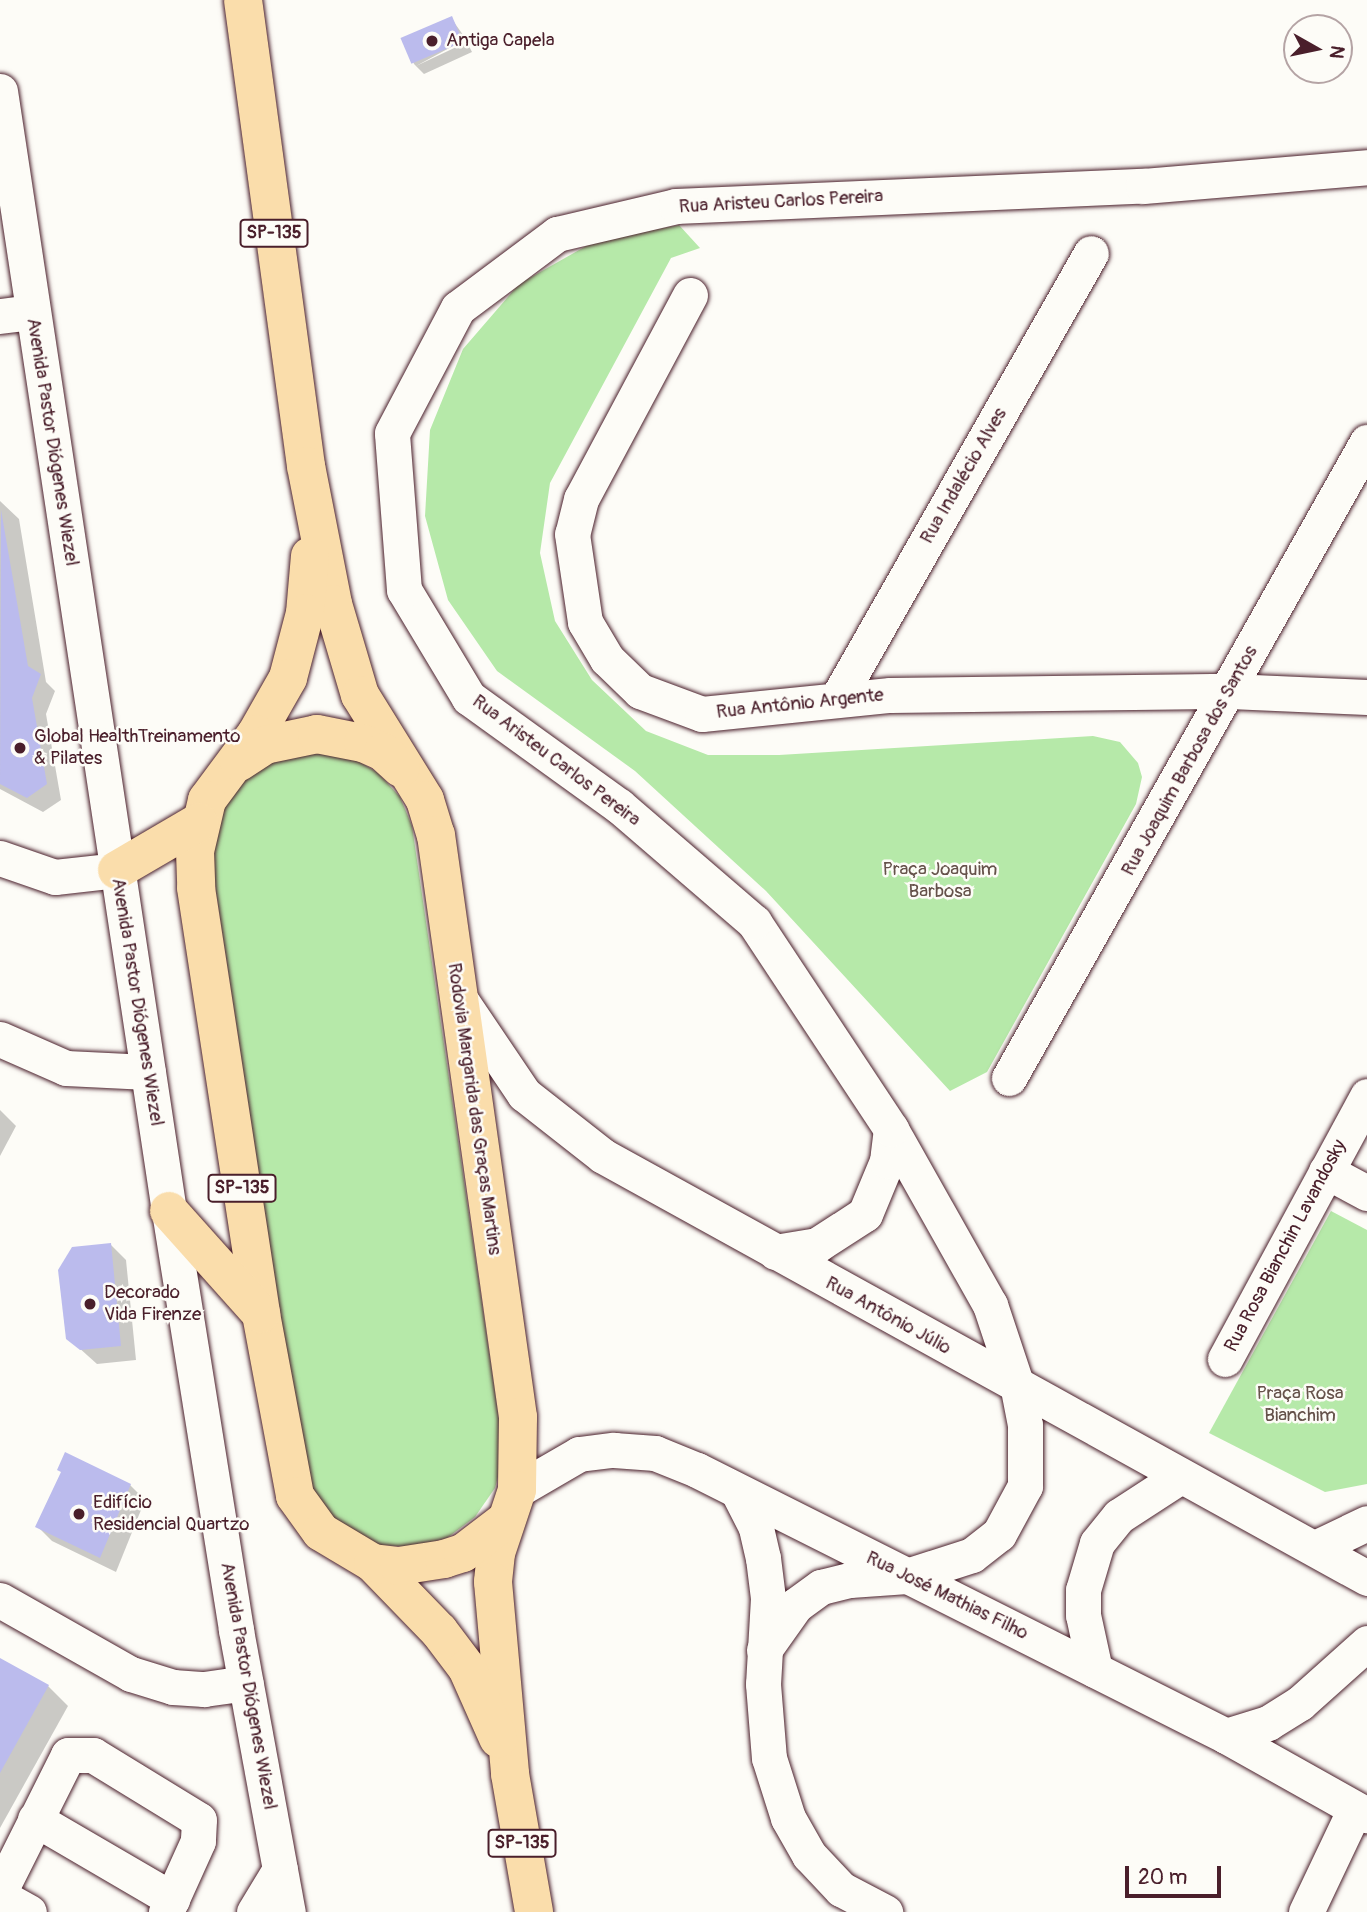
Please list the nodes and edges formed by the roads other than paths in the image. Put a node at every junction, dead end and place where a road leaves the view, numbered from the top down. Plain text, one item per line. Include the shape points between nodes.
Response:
1 (243, 0) edge
2 (0, 90) edge
3 (1367, 167) edge
4 (1091, 253) dead end
5 (690, 295) dead end
6 (16, 314) edge
7 (1367, 442) edge
8 (306, 466) junction
9 (1230, 691) junction
10 (1367, 697) edge
11 (837, 699) junction
12 (411, 777) junction
13 (219, 779) junction
14 (199, 822) junction
15 (0, 858) edge
16 (117, 870) junction
17 (458, 996) junction
18 (0, 1039) edge
19 (148, 1072) junction
20 (1009, 1078) dead end
21 (1367, 1096) edge
22 (891, 1129) junction
23 (1326, 1171) junction
24 (1367, 1193) edge
25 (169, 1211) junction
26 (775, 1252) junction
27 (261, 1314) junction
28 (1224, 1359) dead end
29 (1018, 1389) junction
30 (1179, 1477) junction
31 (739, 1494) junction
32 (511, 1506) junction
33 (1367, 1523) edge
34 (1317, 1547) junction
35 (373, 1563) junction
36 (907, 1576) junction
37 (1367, 1578) edge
38 (0, 1600) edge
39 (1367, 1643) edge
40 (764, 1650) junction
41 (1095, 1670) junction
42 (246, 1683) junction
43 (1226, 1736) junction
44 (510, 1774) junction
45 (1361, 1812) edge
46 (35, 1819) junction
47 (280, 1869) junction
48 (0, 1891) edge
49 (0, 1896) edge
50 (169, 1906) edge
51 (29, 1912) edge
52 (254, 1912) edge
53 (288, 1912) edge
54 (534, 1912) edge
55 (885, 1912) edge
56 (1306, 1912) edge

1 - 8 main road, Rodovia Margarida das Graças Martins / SP-135
2 - 6 street, Avenida Pastor Diógenes Wiezel
3 - 22 street, Rua Aristeu Carlos Pereira via 1143,186 676,206 557,234 458,308 392,432 404,590 469,698 619,806 754,922
4 - 11 street, Rua Indalécio Alves
5 - 11 street, Rua Antônio Argente via 581,499 572,534 585,622 607,659 640,691 702,714
6 - 16 street, Avenida Pastor Diógenes Wiezel
7 - 9 street, Rua Joaquim Barbosa dos Santos
8 - 12 main road, Rodovia Margarida das Graças Martins / SP-135 via 351,672
8 - 13 main road, Rodovia Margarida das Graças Martins / SP-135 via 310,579 298,647 274,705
9 - 10 street, Rua Antônio Argente
9 - 11 street, Rua Antônio Argente
9 - 20 street, Rua Joaquim Barbosa dos Santos
12 - 13 main road via 383,752 317,734 265,745
12 - 17 main road, Rodovia Margarida das Graças Martins / SP-135 via 425,800 436,835
13 - 14 main road, Rodovia Margarida das Graças Martins / SP-135
14 - 16 main road
14 - 27 main road, Rodovia Margarida das Graças Martins / SP-135 via 196,888
15 - 16 street via 55,877
16 - 19 street, Avenida Pastor Diógenes Wiezel
17 - 26 street, Rua Antônio Júlio via 503,1068 524,1094 562,1127 658,1189
17 - 32 main road, Rodovia Margarida das Graças Martins / SP-135 via 518,1417
18 - 19 street via 66,1068
19 - 25 street, Avenida Pastor Diógenes Wiezel
21 - 23 street, Rua Rosa Bianchin Lavandosky
22 - 26 street via 887,1161 865,1214 817,1245
22 - 29 street, Rua Aristeu Carlos Pereira via 990,1305
23 - 24 street
23 - 28 street, Rua Rosa Bianchin Lavandosky
25 - 27 main road
25 - 42 street, Avenida Pastor Diógenes Wiezel
26 - 29 street, Rua Antônio Júlio
27 - 35 main road, Rodovia Margarida das Graças Martins / SP-135 via 295,1496 321,1532
29 - 30 street, Rua Antônio Júlio
29 - 36 street, Rua Aristeu Carlos Pereira via 1027,1460 1025,1486 1015,1512 999,1534 972,1555
30 - 34 street, Rua Antônio Júlio
30 - 41 street via 1119,1516 1097,1543 1083,1590 1083,1615
31 - 32 street, Rua José Mathias Filho via 655,1453 614,1450 579,1454
31 - 36 street, Rua José Mathias Filho
31 - 40 street via 756,1528 763,1558 768,1598
32 - 35 main road via 463,1553 398,1566
32 - 44 main road, Rodovia Margarida das Graças Martins / SP-135 via 493,1582
33 - 34 street
34 - 37 street, Rua Antônio Júlio
35 - 44 main road, Rodovia Margarida das Graças Martins / SP-135 via 439,1631 467,1668
36 - 40 street, Rua Aristeu Carlos Pereira via 821,1587 796,1605
36 - 41 street, Rua José Mathias Filho
38 - 42 street via 131,1674 173,1687 204,1689
39 - 43 street via 1300,1703 1268,1723
40 - 55 street via 769,1758 788,1818 809,1855 841,1889
41 - 43 street, Rua José Mathias Filho
42 - 47 street, Avenida Pastor Diógenes Wiezel
43 - 45 street, Rua José Mathias Filho
44 - 54 main road, Rodovia Margarida das Graças Martins / SP-135
45 - 56 street
46 - 48 street
46 - 50 street
46 - 50 street via 68,1755 93,1755 185,1809 199,1819 198,1841
47 - 52 street
47 - 53 street, Avenida Pastor Diógenes Wiezel
49 - 51 street

